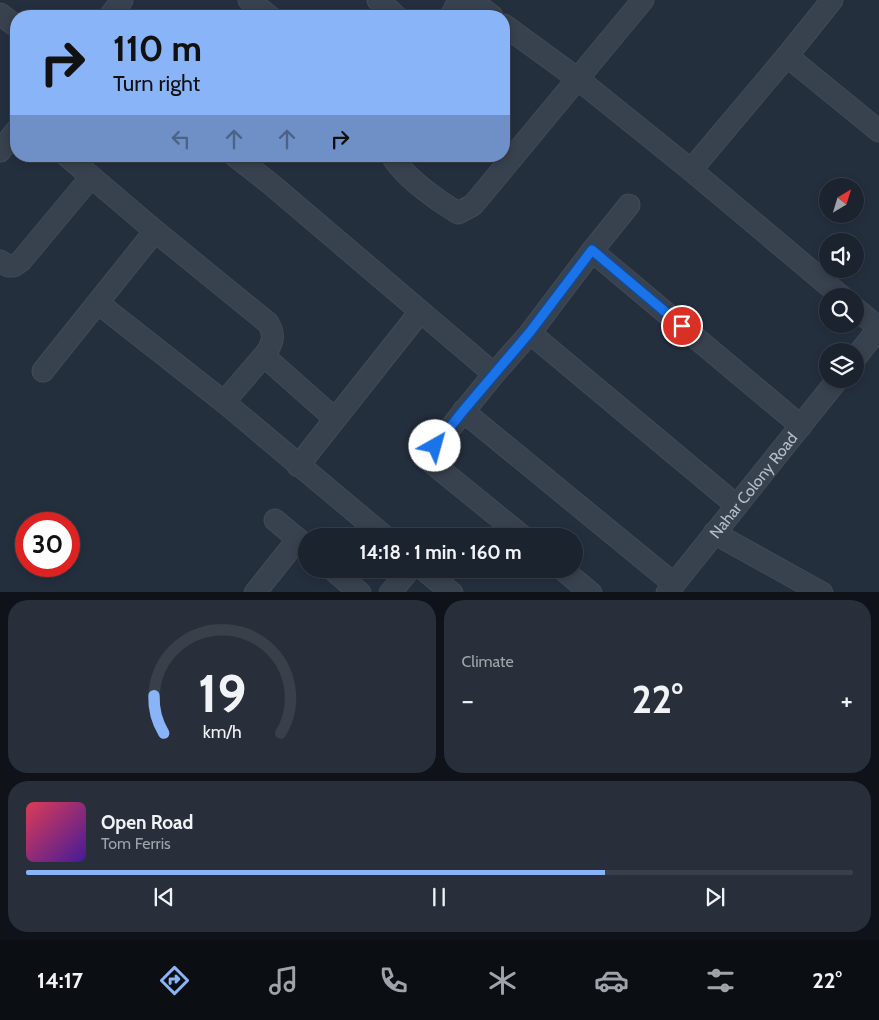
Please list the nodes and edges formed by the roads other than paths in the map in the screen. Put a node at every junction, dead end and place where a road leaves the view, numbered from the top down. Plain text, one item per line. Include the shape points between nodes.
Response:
1 (249, 0) edge
2 (378, 0) edge
3 (470, 0) edge
4 (832, 0) edge
5 (633, 4) edge
6 (262, 10) edge
7 (389, 10) edge
8 (484, 10) edge
9 (510, 28) edge
10 (787, 56) junction
11 (578, 79) junction
12 (879, 131) edge
13 (10, 138) edge
14 (0, 151) edge
15 (510, 161) edge
16 (74, 162) edge
17 (242, 162) edge
18 (396, 162) edge
19 (509, 162) edge
20 (690, 170) junction
21 (92, 177) junction
22 (629, 206) dead end
23 (155, 231) junction
24 (592, 250) junction
25 (0, 261) edge
26 (831, 288) edge
27 (98, 303) junction
28 (420, 312) junction
29 (864, 316) edge
30 (879, 328) edge
31 (530, 332) junction
32 (864, 347) edge
33 (264, 356) junction
34 (43, 371) dead end
35 (494, 374) junction
36 (831, 388) edge
37 (224, 402) junction
38 (463, 411) junction
39 (334, 418) junction
40 (801, 426) junction
41 (298, 466) junction
42 (736, 505) junction
43 (275, 520) dead end
44 (374, 528) edge
45 (512, 528) edge
46 (714, 533) junction
47 (298, 540) edge
48 (298, 547) edge
49 (343, 578) edge
50 (402, 578) edge
51 (434, 578) edge
52 (573, 578) edge
53 (671, 588) edge
54 (808, 590) edge
55 (255, 592) edge
56 (360, 592) edge
57 (390, 592) edge
58 (452, 592) edge
59 (591, 592) edge

1 - 6 street
2 - 7 street
3 - 8 street
4 - 10 street
5 - 11 street
9 - 11 street
10 - 12 street
10 - 20 street
11 - 15 street
11 - 20 street
13 - 14 street
16 - 21 street
17 - 28 street
18 - 19 street via 401,170 458,213 473,205
20 - 26 street
21 - 23 street
21 - 25 street via 21,261 14,266
22 - 24 street
23 - 27 street
23 - 33 street via 268,323 274,332 273,342
24 - 31 street
24 - 40 street
27 - 34 street
27 - 37 street
28 - 35 street
28 - 39 street
29 - 30 street
30 - 32 street
31 - 35 street
31 - 42 street
33 - 37 street
33 - 39 street
35 - 38 street
36 - 40 street, Nahar Colony Road
37 - 41 street
38 - 45 street via 426,458
38 - 53 street
39 - 41 street
40 - 42 street, Nahar Colony Road
41 - 44 street
42 - 46 street, Nahar Colony Road
43 - 47 street
46 - 53 street, Nahar Colony Road
46 - 54 street
48 - 55 street
49 - 56 street
50 - 57 street
51 - 58 street
52 - 59 street

